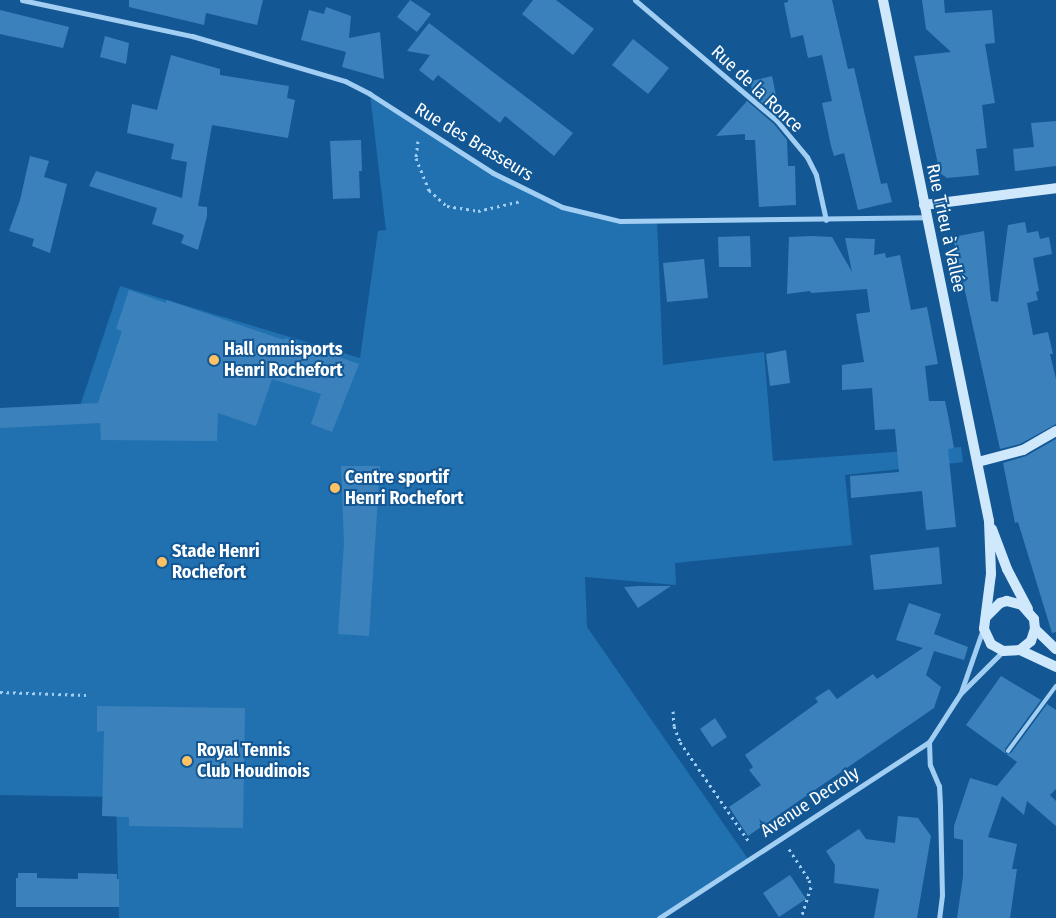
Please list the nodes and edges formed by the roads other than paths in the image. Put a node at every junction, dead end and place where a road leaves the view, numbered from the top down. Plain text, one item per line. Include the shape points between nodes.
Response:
1 (22, 0) edge
2 (635, 0) edge
3 (883, 0) edge
4 (1056, 188) edge
5 (924, 204) junction
6 (927, 217) junction
7 (826, 220) junction
8 (1056, 432) edge
9 (978, 462) junction
10 (989, 521) junction
11 (1029, 610) junction
12 (986, 619) junction
13 (1035, 629) junction
14 (1056, 649) edge
15 (1020, 650) junction
16 (1003, 651) junction
17 (1056, 667) edge
18 (1056, 686) edge
19 (960, 694) junction
20 (929, 742) junction
21 (1008, 751) dead end
22 (659, 918) edge
23 (939, 918) edge

1 - 7 street, Rue des Brasseurs via 192,36 345,81 493,173 562,207 620,221
2 - 7 street, Rue de la Ronce via 777,121 807,157 816,175
3 - 5 street, Rue Trieu à Vallée
4 - 5 street
5 - 6 street, Rue Trieu à Vallée
6 - 7 street, Rue des Brasseurs
6 - 9 street, Rue Trieu à Vallée
8 - 9 street via 1023,450
9 - 10 street, Rue Trieu à Vallée
10 - 11 street via 1007,569
10 - 12 street via 991,574
11 - 12 street via 1007,601 993,608
11 - 13 street
12 - 16 street via 986,636 991,644
12 - 19 street
13 - 14 street
13 - 15 street via 1031,641
15 - 16 street
15 - 17 street
16 - 19 street
18 - 21 lane
19 - 20 street, Avenue Decroly
20 - 22 street, Avenue Decroly
20 - 23 street via 930,765 939,786 940,800 942,895

